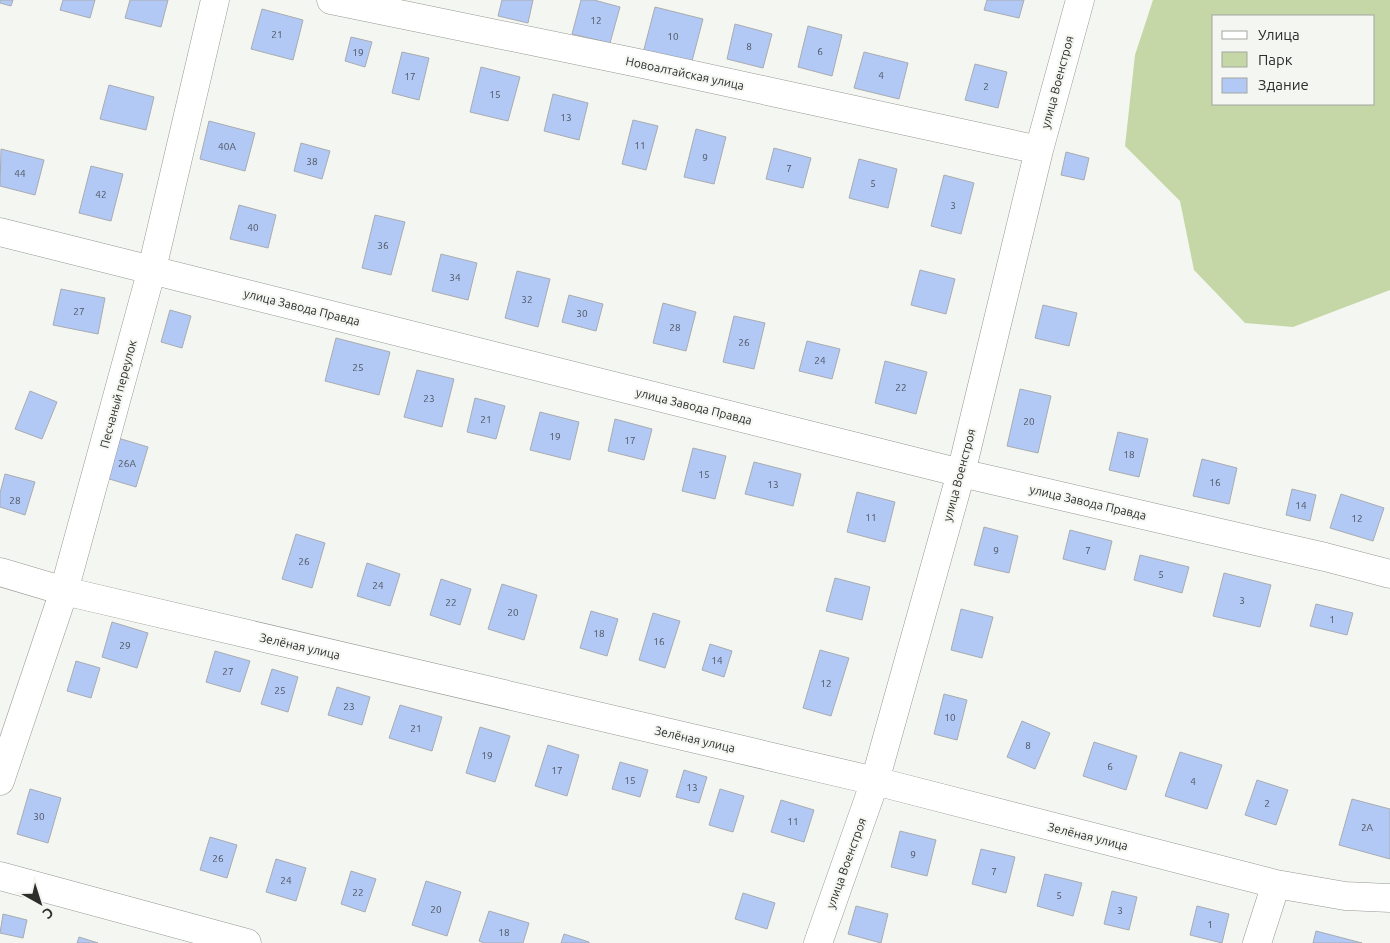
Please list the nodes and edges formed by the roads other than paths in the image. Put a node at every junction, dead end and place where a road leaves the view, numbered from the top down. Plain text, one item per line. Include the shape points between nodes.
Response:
1 (215, 0) edge
2 (331, 0) edge
3 (1080, 0) edge
4 (1039, 150) junction
5 (0, 232) edge
6 (152, 269) junction
7 (960, 473) junction
8 (0, 572) edge
9 (1390, 574) edge
10 (64, 591) junction
11 (0, 781) edge
12 (875, 781) junction
13 (0, 876) edge
14 (1276, 884) junction
15 (1390, 898) edge
16 (247, 943) edge
17 (818, 943) edge
18 (1257, 943) edge

1 - 6 street, Песчаный переулок
2 - 4 street, Новоалтайская улица
3 - 4 street, улица Военстроя
4 - 7 street, улица Военстроя
5 - 6 street, улица Завода Правда
6 - 7 street, улица Завода Правда
6 - 10 street, Песчаный переулок
7 - 9 street, улица Завода Правда
7 - 12 street, улица Военстроя
8 - 10 street, Зелёная улица
10 - 11 street, Песчаный переулок
10 - 12 street, Зелёная улица
12 - 14 street, Зелёная улица
12 - 17 street, улица Военстроя
13 - 16 street
14 - 15 street, Зелёная улица via 1345,896
14 - 18 street

